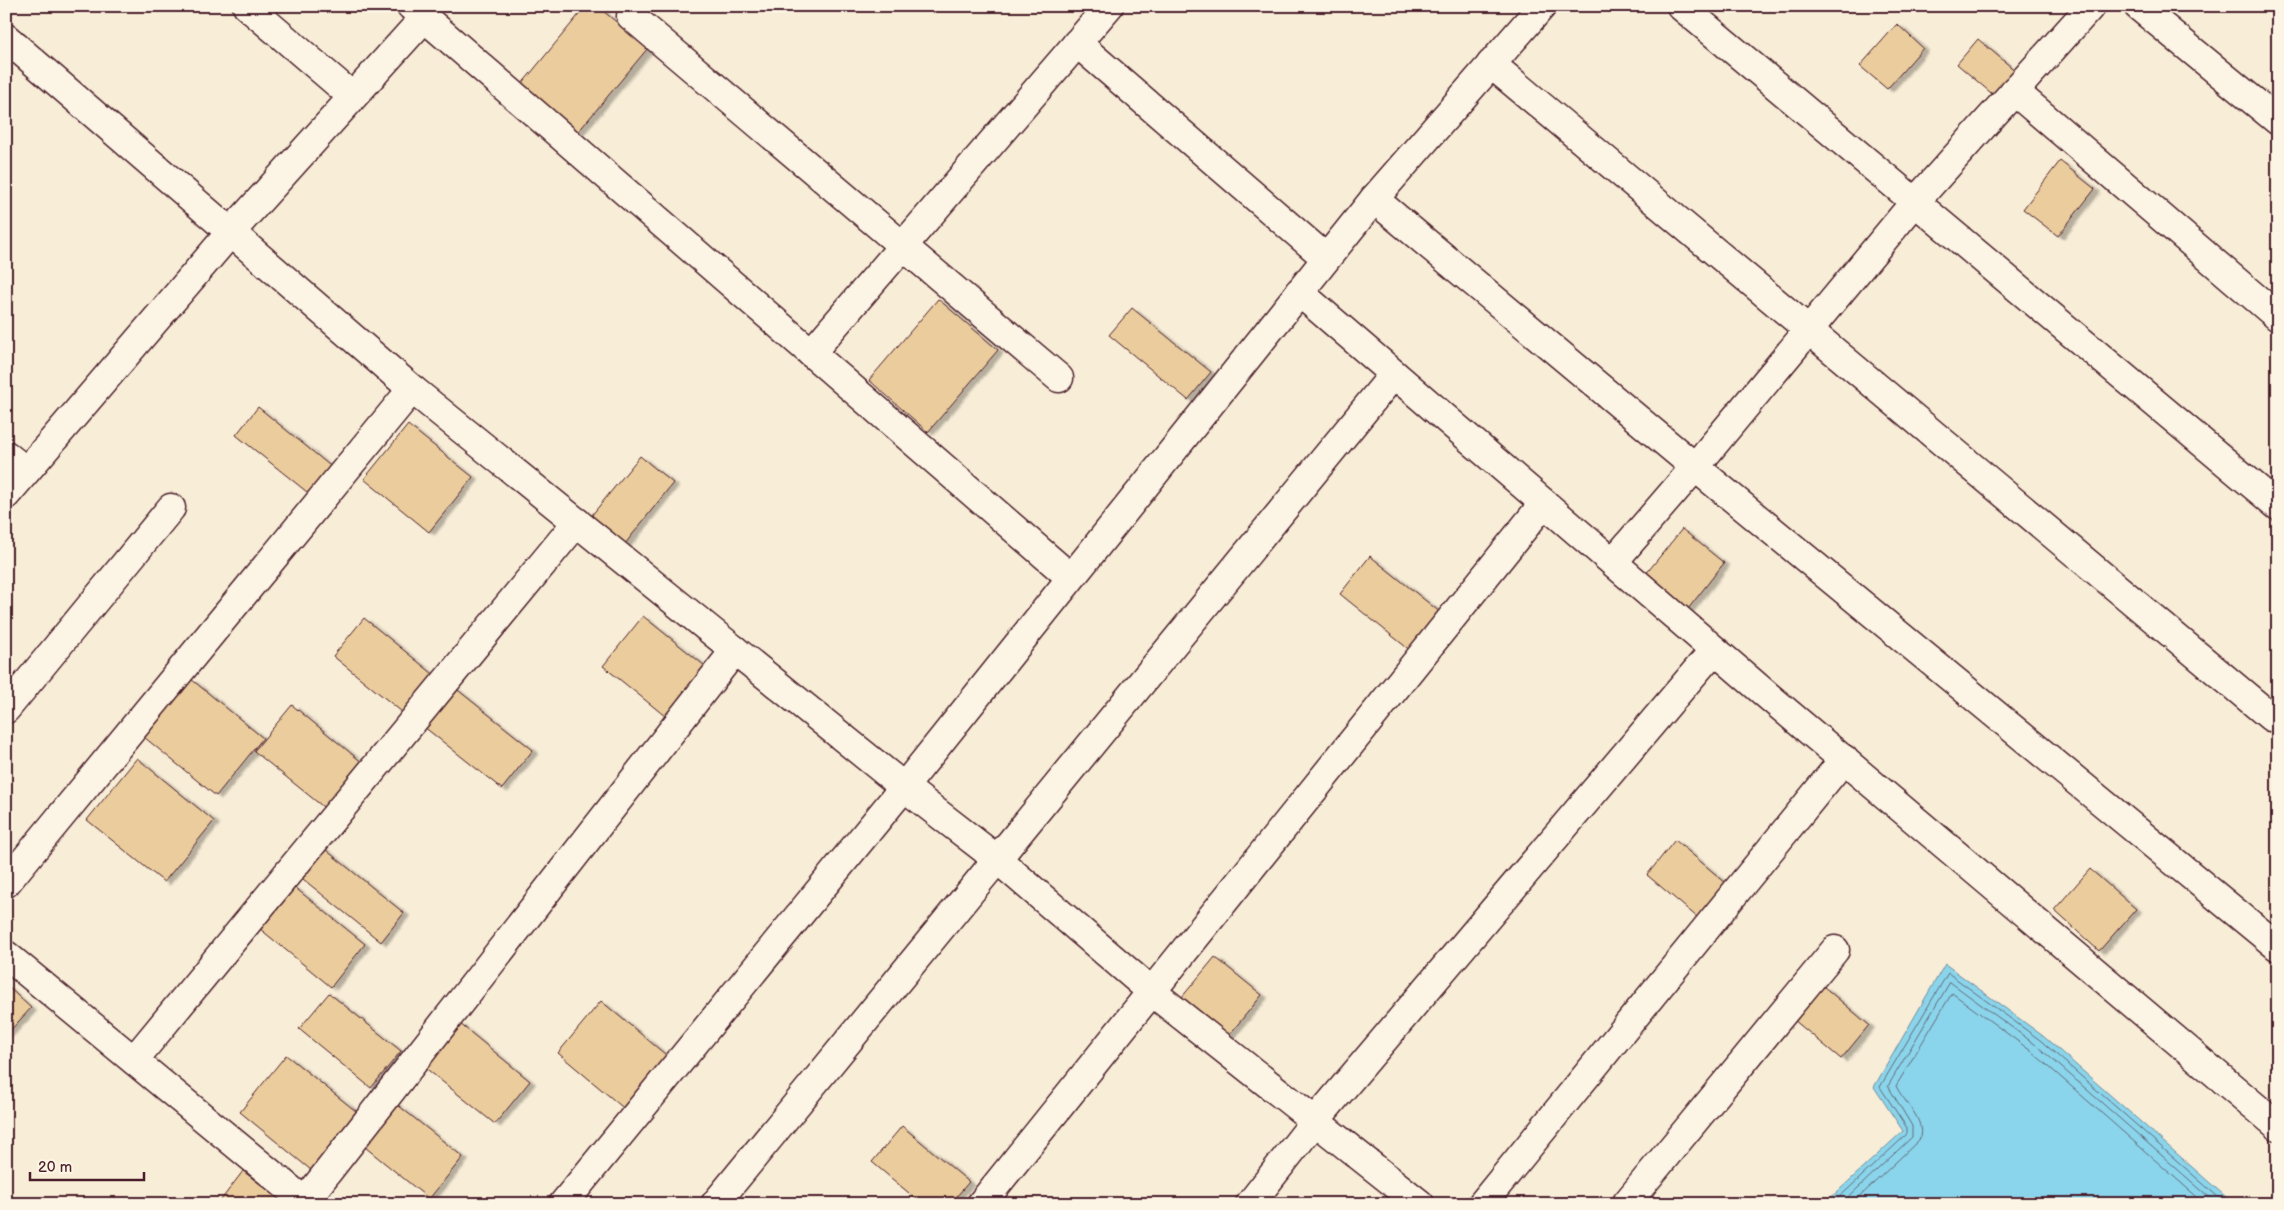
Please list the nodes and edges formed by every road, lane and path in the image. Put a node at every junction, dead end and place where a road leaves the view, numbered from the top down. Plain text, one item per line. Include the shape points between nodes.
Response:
1 (247, 6) edge
2 (1110, 6) edge
3 (1542, 6) edge
4 (1681, 6) edge
5 (2091, 6) edge
6 (2138, 6) edge
7 (417, 12) edge
8 (631, 16) dead end
9 (6, 38) edge
10 (1078, 43) junction
11 (1491, 64) junction
12 (2014, 91) junction
13 (352, 96) junction
14 (2278, 121) edge
15 (1374, 199) junction
16 (1914, 202) junction
17 (230, 233) junction
18 (904, 245) junction
19 (1326, 258) junction
20 (1299, 292) junction
21 (2278, 317) edge
22 (1808, 330) junction
23 (812, 353) junction
24 (1394, 374) junction
25 (1059, 378) dead end
26 (412, 389) junction
27 (16, 463) edge
28 (1695, 467) junction
29 (6, 495) edge
30 (1544, 503) junction
31 (2278, 506) edge
32 (171, 508) dead end
33 (578, 522) junction
34 (1613, 562) junction
35 (1070, 577) junction
36 (735, 650) junction
37 (1714, 650) junction
38 (6, 709) edge
39 (2270, 716) dead end
40 (1844, 759) junction
41 (904, 787) junction
42 (996, 859) junction
43 (6, 883) edge
44 (2278, 947) edge
45 (1835, 950) dead end
46 (6, 956) edge
47 (1152, 992) junction
48 (134, 1060) junction
49 (1315, 1121) junction
50 (2278, 1126) edge
51 (307, 1203) edge
52 (563, 1204) edge
53 (715, 1204) edge
54 (981, 1204) edge
55 (1250, 1204) edge
56 (1420, 1204) edge
57 (1482, 1204) edge
58 (1626, 1204) edge

1 - 13 street
2 - 10 street
3 - 11 street
4 - 16 street
5 - 12 street
6 - 14 street
7 - 13 street
7 - 23 street
8 - 18 street
9 - 17 street
10 - 18 street
10 - 19 street
11 - 15 street
11 - 22 street
12 - 16 street
12 - 21 street
13 - 17 street
15 - 19 street
15 - 28 street
16 - 22 street
16 - 31 street
17 - 26 street
17 - 27 street
18 - 23 street
18 - 25 street
19 - 20 street
20 - 24 street
20 - 35 street
22 - 28 street
22 - 39 street
23 - 35 street
24 - 30 street
24 - 42 street
26 - 33 street
26 - 43 street
27 - 29 street
28 - 34 street
28 - 44 street
30 - 34 street
30 - 47 street
32 - 38 street
33 - 36 street
33 - 48 street
34 - 37 street
35 - 41 street
36 - 41 street
36 - 51 street
37 - 40 street
37 - 49 street
40 - 50 street
40 - 57 street
41 - 42 street
41 - 52 street
42 - 47 street
42 - 53 street
45 - 58 street
46 - 48 street
47 - 49 street
47 - 54 street
48 - 51 street
49 - 55 street
49 - 56 street

